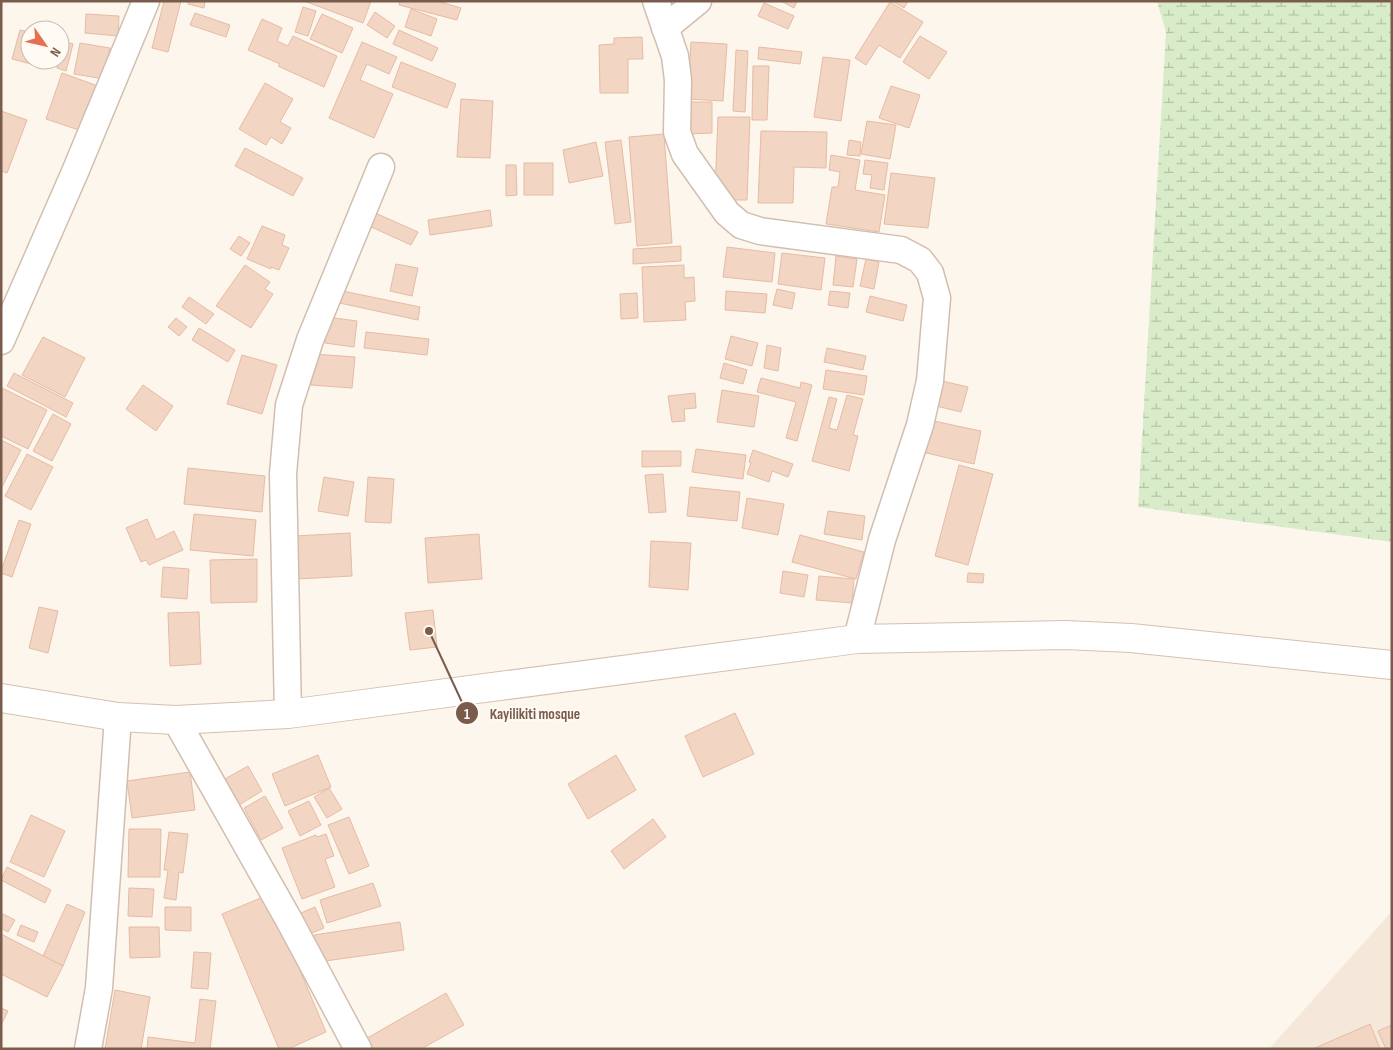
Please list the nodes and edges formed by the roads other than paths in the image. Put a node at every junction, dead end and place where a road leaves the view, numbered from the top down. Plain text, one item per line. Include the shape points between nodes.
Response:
1 (146, 1) edge
2 (656, 1) edge
3 (698, 1) edge
4 (666, 28) junction
5 (381, 167) dead end
6 (1, 341) edge
7 (857, 638) junction
8 (1392, 665) edge
9 (1, 698) edge
10 (288, 714) junction
11 (118, 717) junction
12 (176, 720) junction
13 (88, 1049) edge
14 (358, 1049) edge

1 - 6 street
2 - 4 street
3 - 4 street
4 - 7 street via 678,80 677,132 685,154 727,213 741,225 760,231 900,250 920,260 930,274 936,298 930,382 920,425 882,540
5 - 10 street via 310,340 289,405 283,474
7 - 8 main road via 1065,635 1131,638
7 - 10 main road
9 - 11 main road
10 - 12 main road
11 - 12 main road
11 - 13 street via 99,988
12 - 14 street

